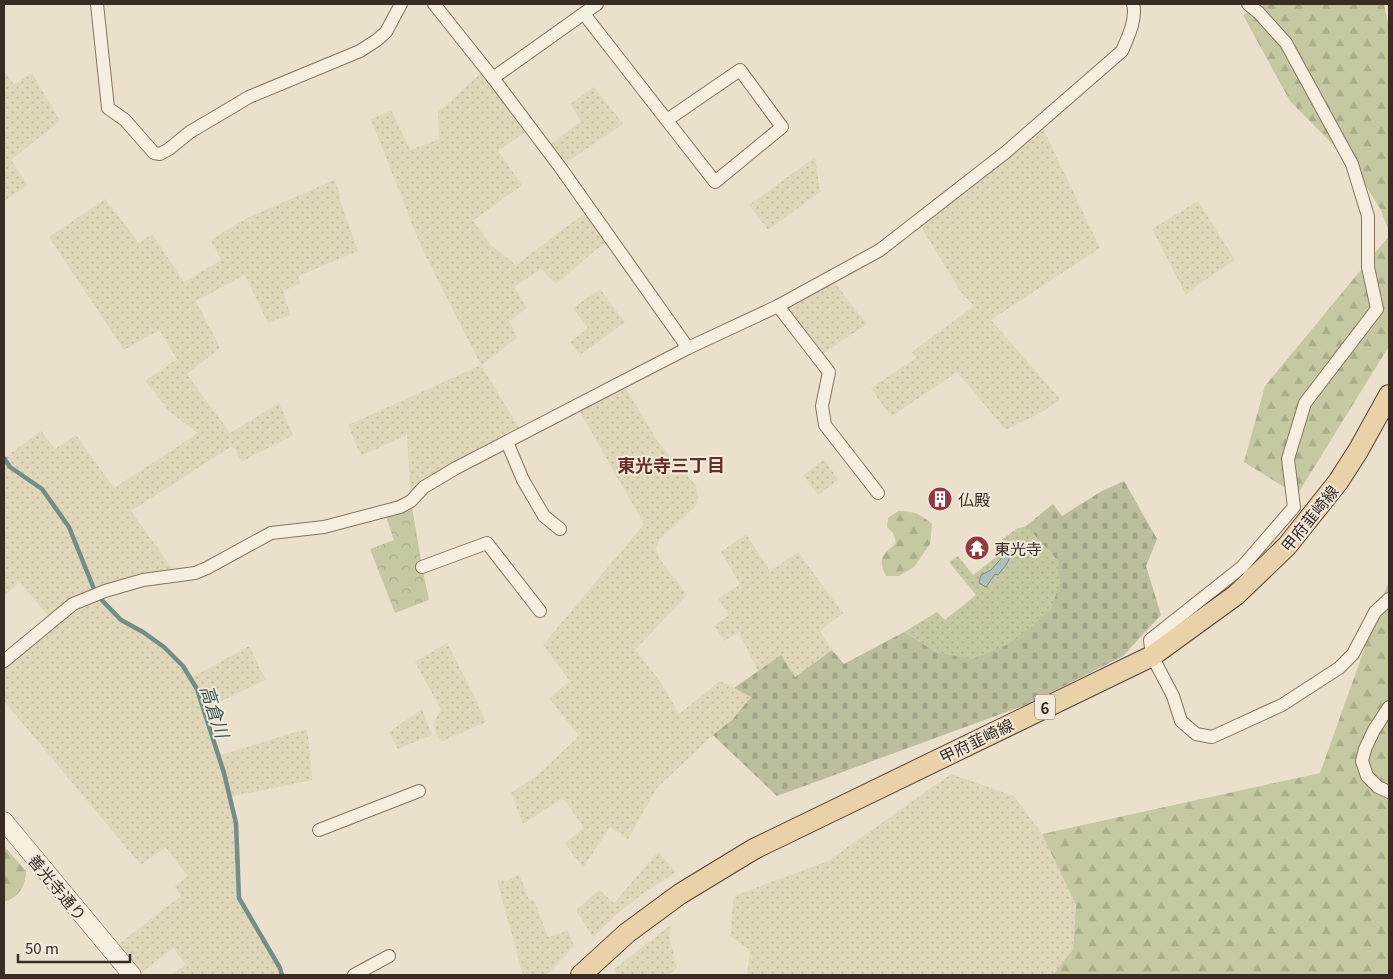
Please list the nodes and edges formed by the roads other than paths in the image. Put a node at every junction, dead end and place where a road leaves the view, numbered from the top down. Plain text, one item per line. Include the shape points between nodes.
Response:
1 (97, 4) edge
2 (401, 4) edge
3 (434, 4) edge
4 (597, 4) edge
5 (1133, 4) edge
6 (1248, 4) edge
7 (584, 14) junction
8 (493, 78) junction
9 (667, 120) junction
10 (778, 306) junction
11 (688, 348) junction
12 (1389, 395) edge
13 (507, 442) junction
14 (878, 493) dead end
15 (560, 529) dead end
16 (422, 567) dead end
17 (1389, 599) edge
18 (540, 611) dead end
19 (1152, 656) junction
20 (4, 661) edge
21 (1389, 707) edge
22 (419, 791) dead end
23 (1389, 792) edge
24 (4, 821) edge
25 (319, 830) dead end
26 (389, 956) dead end
27 (132, 975) edge
28 (354, 975) edge
29 (581, 975) edge

1 - 2 street via 108,108 125,120 154,153 160,154 249,97 360,51 386,32
3 - 8 street
4 - 7 street
5 - 10 street via 1135,10 1130,34 1122,51 1006,152 880,250
6 - 19 street via 1286,43 1352,164 1368,216 1368,267 1377,309 1305,403 1288,459 1294,507 1242,567 1150,640
7 - 8 street
7 - 9 street
8 - 11 street
9 - 9 street via 715,182 782,128 740,70
10 - 11 street
10 - 14 street via 829,372 822,406 825,425
11 - 13 street
12 - 19 main road, 甲府韮崎線 / 6 via 1338,482 1287,546 1236,595
13 - 15 street via 523,480 544,516
13 - 20 street via 424,487 411,502 400,507 324,527 271,533 208,568 143,580 73,604
16 - 18 street via 487,543
17 - 19 street via 1375,612 1353,654 1339,668 1282,705 1212,737 1196,734 1181,721 1173,696
19 - 29 main road, 甲府韮崎線 / 6 via 754,849 680,894 627,933
21 - 23 street via 1374,730 1362,761 1367,776
22 - 25 street
24 - 27 main road, 善光寺通り
26 - 28 street

